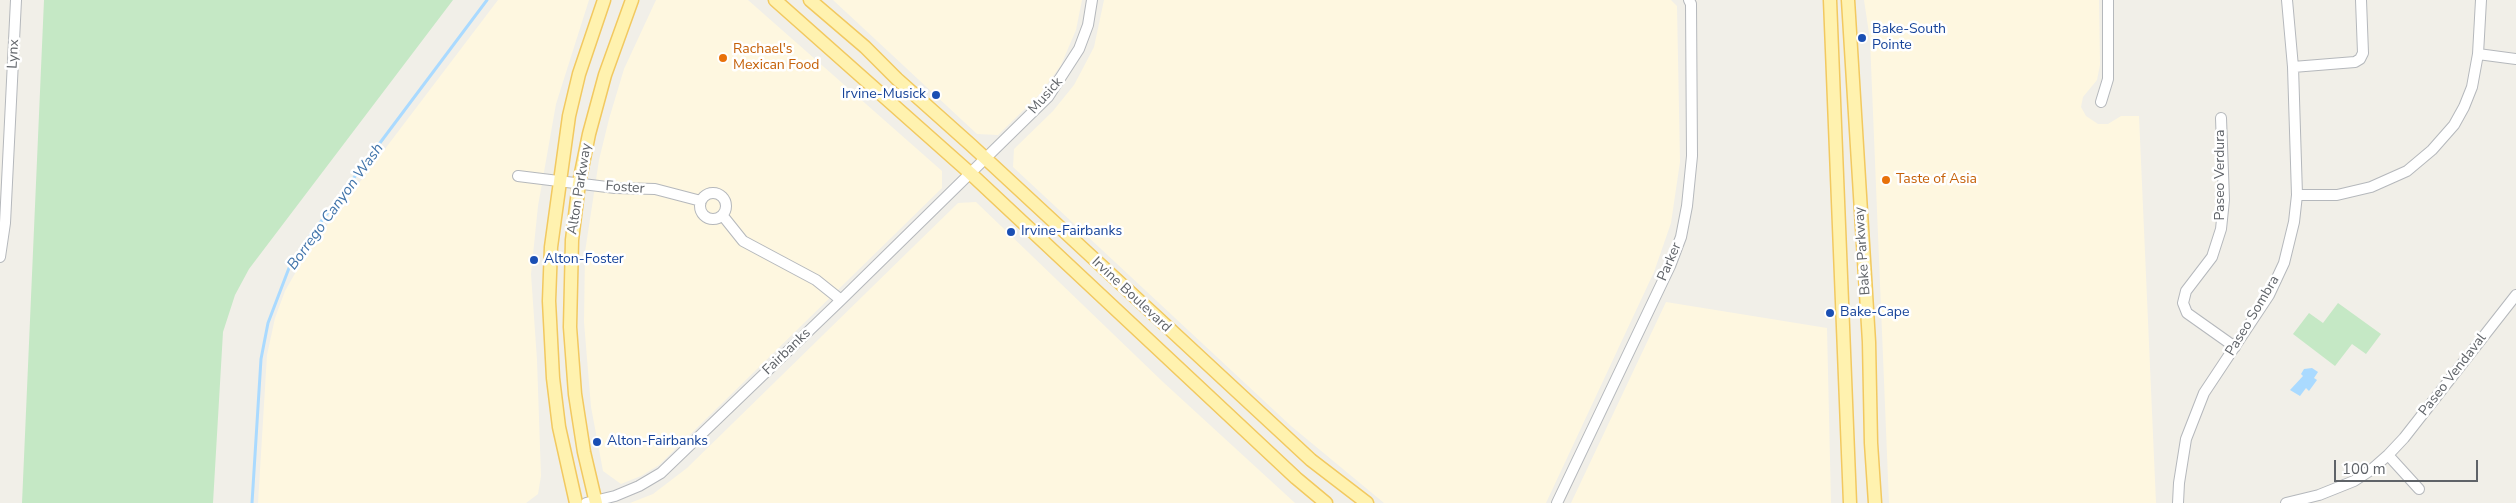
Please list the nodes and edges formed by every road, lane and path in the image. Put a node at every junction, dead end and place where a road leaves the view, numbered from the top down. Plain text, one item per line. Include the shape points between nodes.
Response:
1 (16, 0) edge
2 (604, 0) edge
3 (632, 0) edge
4 (775, 0) edge
5 (810, 0) edge
6 (1092, 0) edge
7 (1689, 0) edge
8 (1830, 0) edge
9 (1848, 0) edge
10 (2108, 0) edge
11 (2287, 0) edge
12 (2361, 0) edge
13 (2481, 0) edge
14 (2478, 54) junction
15 (2516, 59) edge
16 (2294, 67) junction
17 (2101, 102) dead end
18 (2221, 118) dead end
19 (985, 158) junction
20 (970, 173) junction
21 (518, 176) dead end
22 (559, 180) junction
23 (579, 183) junction
24 (2296, 195) junction
25 (701, 201) junction
26 (723, 216) junction
27 (0, 257) edge
28 (2516, 294) edge
29 (841, 300) junction
30 (2234, 347) junction
31 (2388, 454) junction
32 (2419, 489) dead end
33 (593, 502) edge
34 (576, 503) edge
35 (1326, 503) edge
36 (1368, 503) edge
37 (1557, 503) edge
38 (1850, 503) edge
39 (1875, 503) edge
40 (2178, 503) edge
41 (2286, 503) edge

1 - 27 street, Lynx via 5,223
2 - 22 main road, Alton Parkway via 579,74
3 - 23 main road, Alton Parkway via 596,104
4 - 20 main road, Irvine Boulevard
5 - 19 main road, Irvine Boulevard
6 - 19 street, Musick via 1088,25 1066,72 1048,96
7 - 37 street, Parker via 1692,156 1681,237
8 - 38 main road, Bake Parkway
9 - 39 main road, Bake Parkway via 1869,342
10 - 17 street via 2108,79
11 - 16 street, Paseo Sombra
12 - 16 street via 2360,59
13 - 14 street
14 - 15 street
14 - 24 street via 2472,87 2464,106 2443,138 2420,161 2401,174 2371,187 2337,195
16 - 24 street, Paseo Sombra
18 - 30 street, Paseo Verdura via 2222,229 2212,257 2186,291 2184,304 2187,313
19 - 20 street, Musick
19 - 36 main road, Irvine Boulevard via 1311,460
20 - 29 street, Fairbanks
20 - 35 main road, Irvine Boulevard
21 - 22 street, Foster
22 - 23 street, Foster
22 - 34 main road, Alton Parkway via 551,247 550,335 559,427
23 - 25 street, Foster via 655,190
23 - 33 main road, Alton Parkway via 571,256 570,328 579,419
24 - 30 street, Paseo Sombra via 2294,222 2281,270 2269,295
25 - 26 street via 703,216 713,220
25 - 26 street via 714,192 721,196 727,206
26 - 29 street via 743,240 816,280
28 - 31 street, Paseo Vendaval
29 - 33 street, Fairbanks via 660,473 639,486
30 - 40 street, Paseo Sombra via 2204,393 2186,439
31 - 32 street
31 - 41 street, Paseo Vendaval via 2354,481 2319,495

